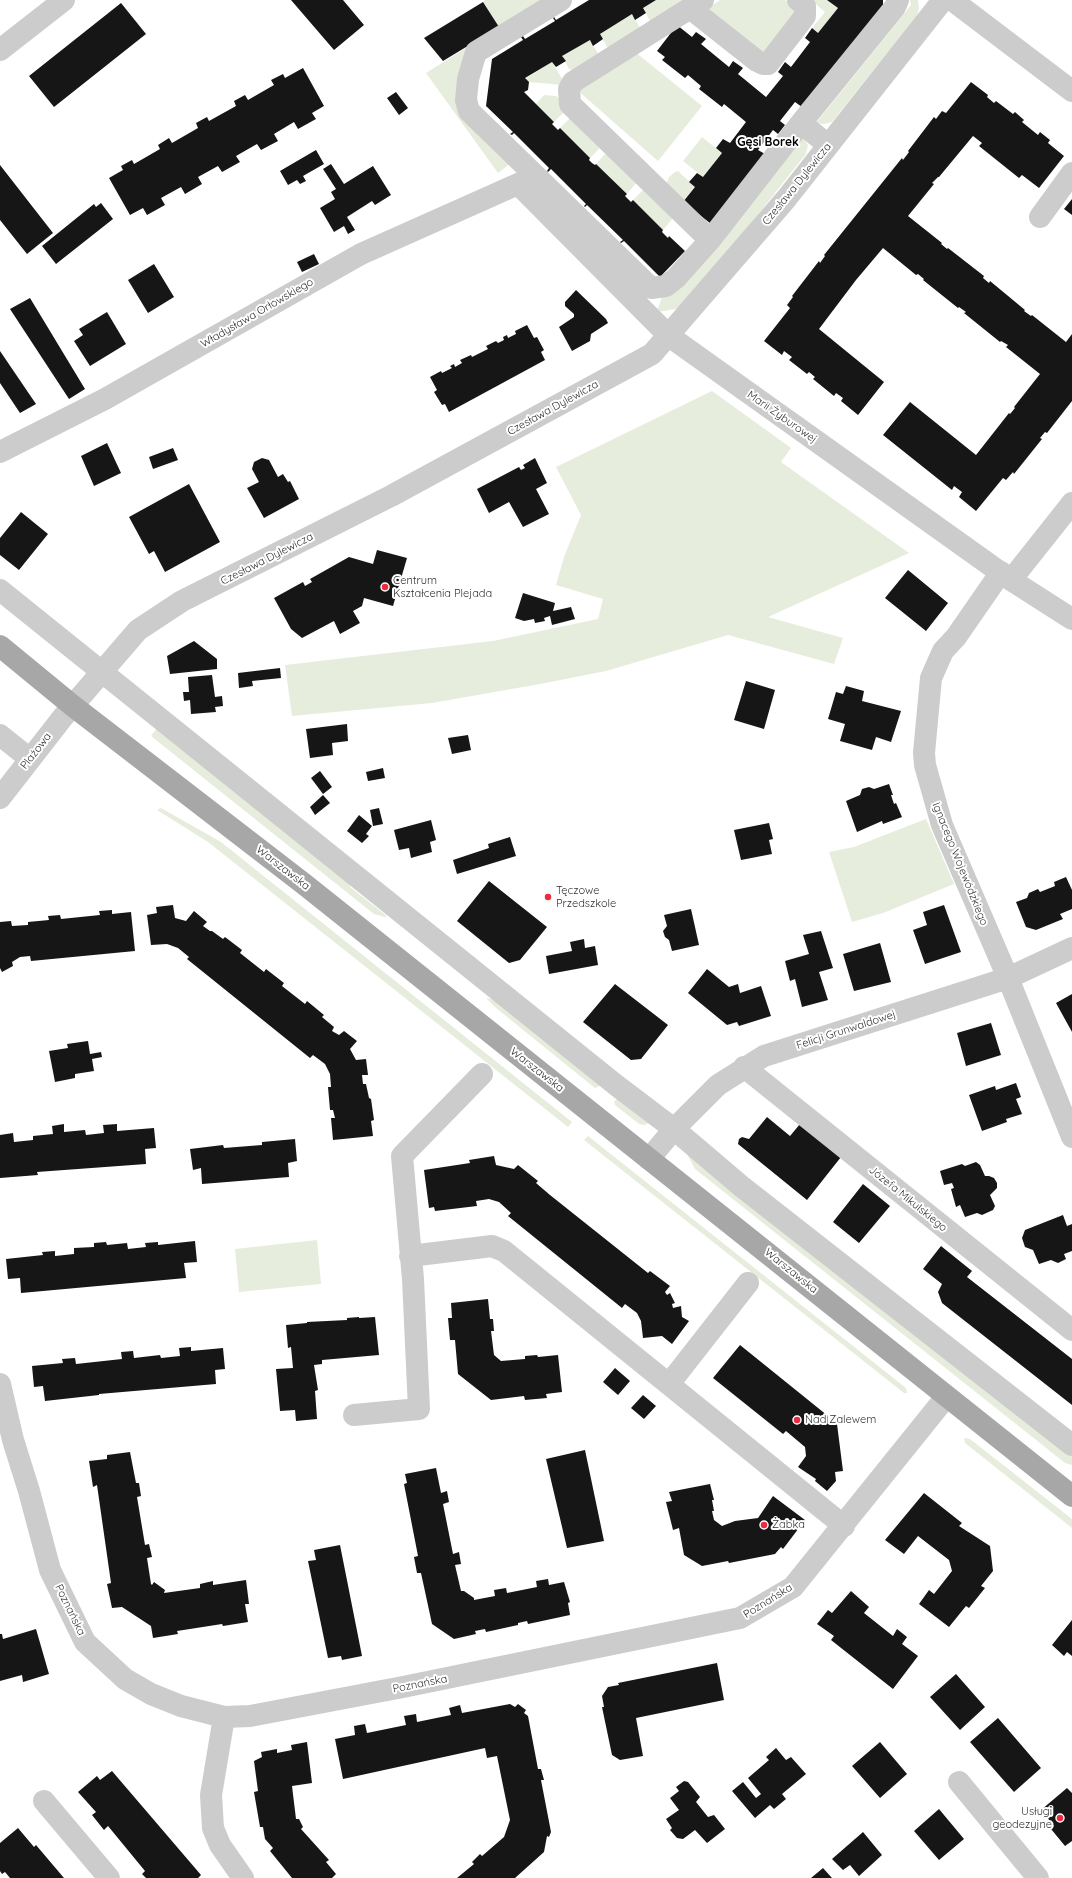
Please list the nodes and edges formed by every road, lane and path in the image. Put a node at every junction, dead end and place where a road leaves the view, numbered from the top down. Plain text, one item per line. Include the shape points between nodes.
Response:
1 (64, 0) edge
2 (561, 0) edge
3 (798, 0) edge
4 (898, 0) edge
5 (943, 0) edge
6 (952, 0) edge
7 (697, 4) edge
8 (0, 50) edge
9 (1072, 91) edge
10 (801, 123) junction
11 (828, 145) junction
12 (1072, 173) edge
13 (518, 184) joint
14 (1040, 217) dead end
15 (710, 240) junction
16 (668, 336) junction
17 (0, 452) edge
18 (1072, 503) edge
19 (1006, 576) junction
20 (0, 590) edge
21 (1072, 619) edge
22 (0, 646) edge
23 (102, 672) junction
24 (73, 706) junction
25 (0, 735) edge
26 (30, 759) junction
27 (0, 798) edge
28 (1072, 948) edge
29 (1008, 978) junction
30 (744, 1067) junction
31 (482, 1074) dead end
32 (674, 1129) junction
33 (1072, 1137) edge
34 (649, 1159) junction
35 (410, 1256) junction
36 (748, 1283) dead end
37 (1072, 1330) edge
38 (0, 1384) edge
39 (669, 1384) junction
40 (946, 1397) junction
41 (354, 1415) dead end
42 (1072, 1445) edge
43 (1072, 1496) edge
44 (844, 1526) junction
45 (224, 1717) junction
46 (959, 1782) dead end
47 (44, 1801) dead end
48 (109, 1878) edge
49 (243, 1878) edge
50 (1038, 1878) edge

1 - 8 street
2 - 15 street via 476,52 468,79 466,100 469,111 651,288 666,286 672,282
3 - 7 street via 805,6 805,16 768,64 757,60
4 - 10 street
5 - 11 street, Czesława Dylewicza
6 - 9 street
7 - 15 street via 573,82 569,95 570,104
10 - 11 street
10 - 15 street
11 - 16 street, Czesława Dylewicza via 781,205
12 - 14 street
13 - 16 street, Marii Żyburowej
13 - 17 street, Władysława Orłowskiego via 361,254 105,399
16 - 19 street, Marii Żyburowej
16 - 23 street, Czesława Dylewicza via 652,354 391,496 182,601 138,630
18 - 19 street, Ignacego Wojewódzkiego
19 - 21 street, Marii Żyburowej
19 - 29 street, Ignacego Wojewódzkiego via 943,651 932,678 924,752 931,790 942,825
20 - 23 street
22 - 24 main road, Warszawska
23 - 24 street, Czesława Dylewicza
23 - 32 street
24 - 26 street, Plażowa
24 - 34 main road, Warszawska via 304,884
25 - 26 street
26 - 27 street, Plażowa
28 - 29 street, Felicji Grunwaldowej
29 - 30 street, Felicji Grunwaldowej via 764,1056
29 - 33 street, Ignacego Wojewódzkiego
30 - 32 street, Felicji Grunwaldowej via 718,1085
30 - 37 street, Józefa Mikulskiego
31 - 35 street via 402,1156
32 - 34 street, Felicji Grunwaldowej
32 - 42 street via 741,1186
34 - 40 main road, Warszawska
35 - 39 street via 492,1246 504,1251
35 - 41 street via 419,1409
36 - 39 street
38 - 45 street, Poznańska via 50,1570 85,1642 125,1679 151,1694 181,1706
39 - 44 street
40 - 43 main road, Warszawska
40 - 44 street, Poznańska
44 - 45 street, Poznańska via 793,1587 740,1618 403,1687 250,1716
45 - 49 street via 211,1795 213,1828 220,1845
46 - 50 street
47 - 48 street

